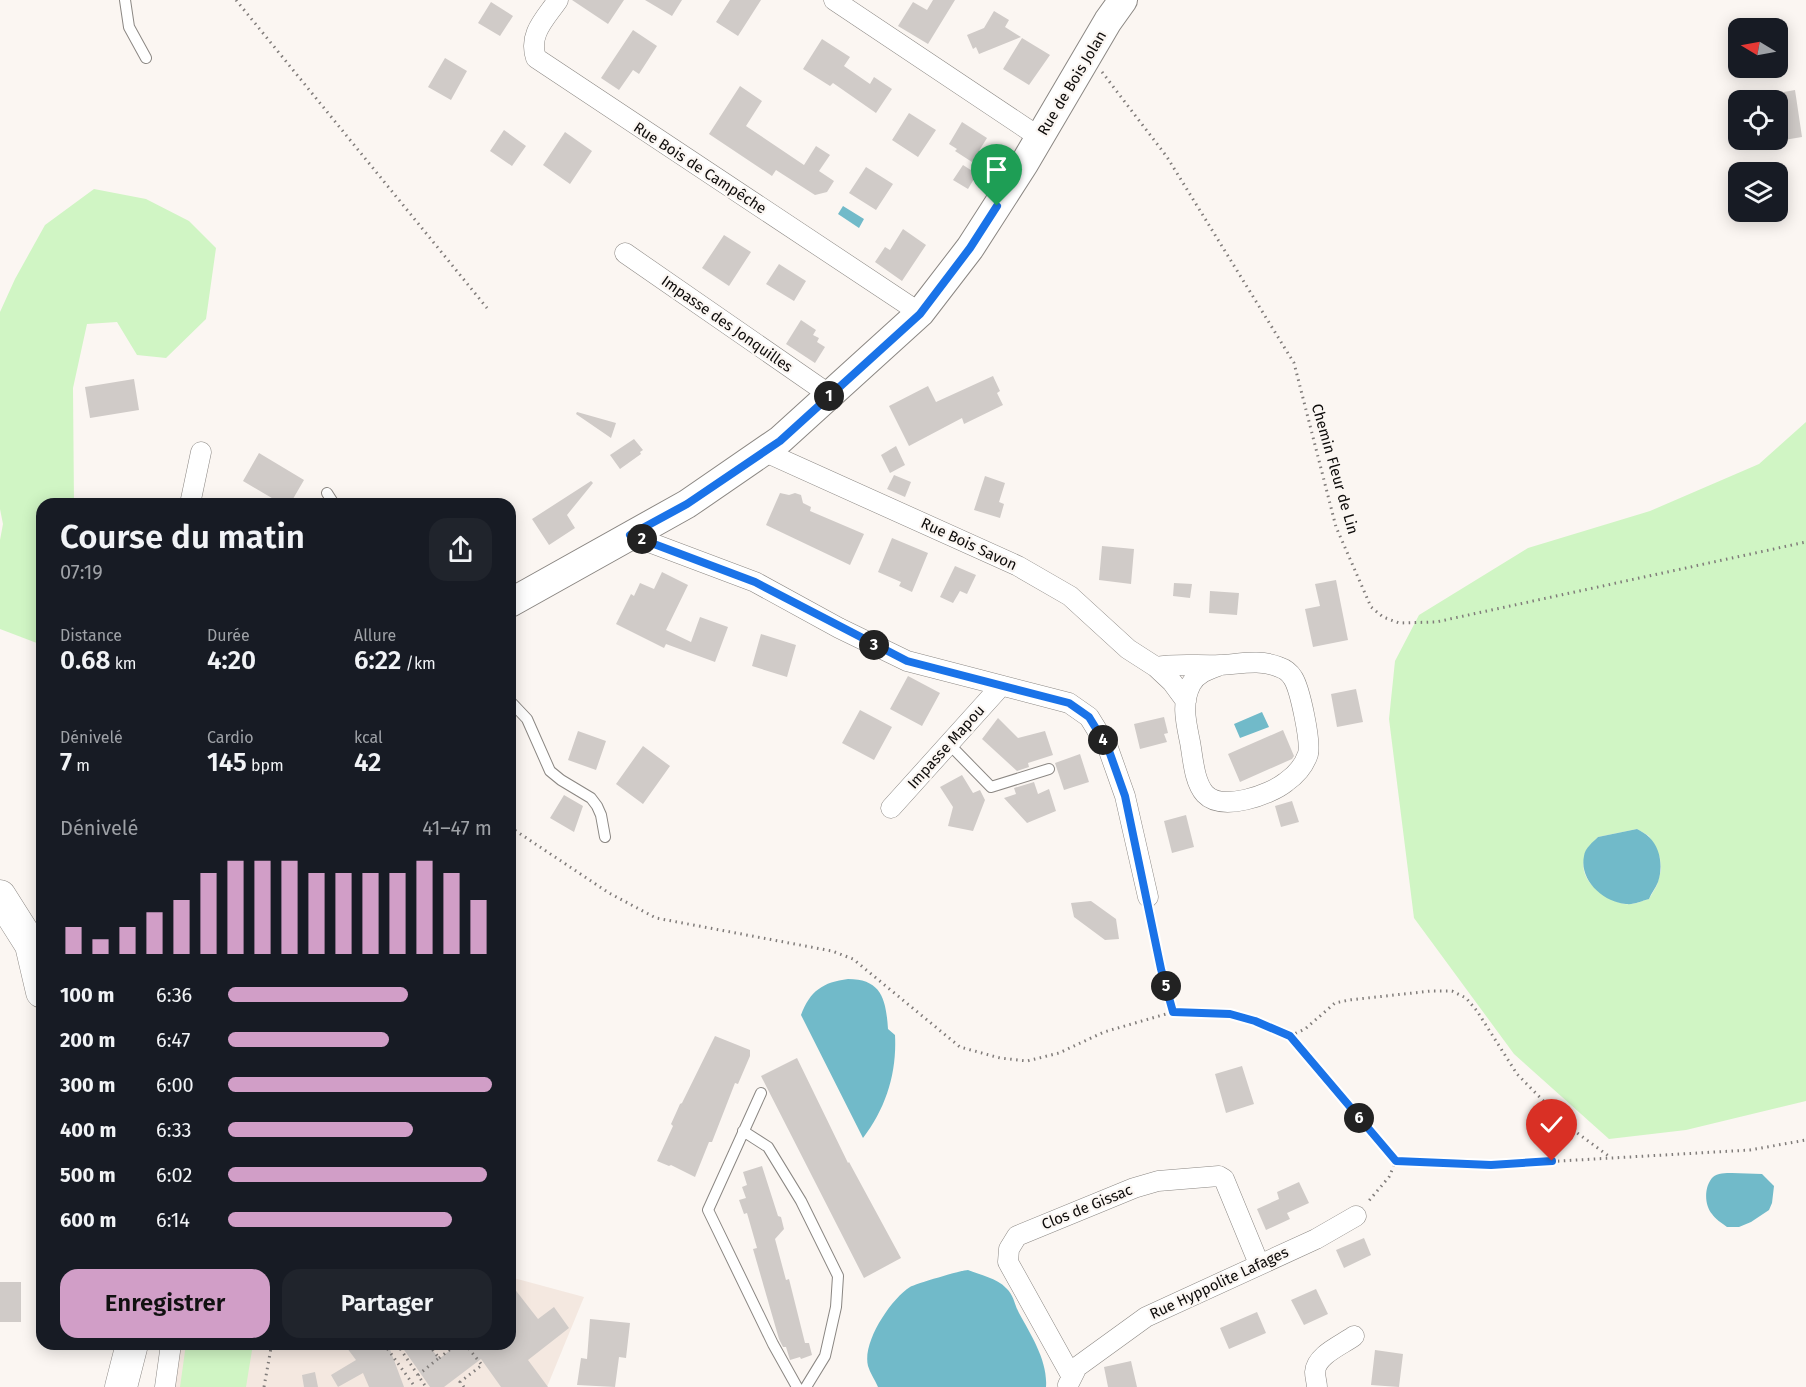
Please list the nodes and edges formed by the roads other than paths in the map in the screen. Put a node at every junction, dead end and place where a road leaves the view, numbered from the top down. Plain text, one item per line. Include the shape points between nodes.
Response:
1 (125, 0) edge
2 (558, 0) edge
3 (834, 0) edge
4 (1123, 0) edge
5 (146, 57) dead end
6 (1039, 137) junction
7 (625, 253) dead end
8 (920, 314) junction
9 (830, 395) junction
10 (201, 452) dead end
11 (764, 452) junction
12 (327, 493) dead end
13 (191, 498) edge
14 (330, 498) edge
15 (630, 535) junction
16 (516, 600) edge
17 (1221, 665) junction
18 (1156, 667) junction
19 (1001, 686) junction
20 (1186, 701) junction
21 (516, 707) edge
22 (949, 744) junction
23 (1049, 769) dead end
24 (891, 808) dead end
25 (604, 837) dead end
26 (0, 896) edge
27 (1148, 897) road end
28 (36, 952) edge
29 (761, 1093) dead end
30 (743, 1131) junction
31 (1356, 1216) road end
32 (1259, 1264) junction
33 (1354, 1336) dead end
34 (130, 1350) edge
35 (170, 1350) edge
36 (1069, 1382) edge
37 (121, 1387) edge
38 (165, 1387) edge
39 (797, 1387) edge
40 (806, 1387) edge
41 (1317, 1387) edge

1 - 5 lane via 129,27
2 - 8 street, Rue Bois de Campêche via 534,38 536,58
3 - 6 street
4 - 6 street, Rue de Bois Jolan
6 - 8 street, Rue de Bois Jolan via 970,248
7 - 9 street, Impasse des Jonquilles
8 - 9 street, Rue de Bois Jolan
9 - 11 street, Rue de Bois Jolan
10 - 13 street
11 - 15 street, Rue de Bois Jolan via 687,504
11 - 18 street, Rue Bois Savon via 1018,566 1070,596 1128,649
12 - 14 lane
15 - 16 street, Rue de Bois Jolan
15 - 19 street via 755,582 907,661
17 - 18 street
17 - 20 street via 1196,678
17 - 20 street via 1250,662 1277,666 1294,679 1306,722 1309,752 1293,777 1256,798 1213,800 1198,782 1185,715
18 - 20 street, Rue Bois Savon
19 - 22 street, Impasse Mapou
19 - 27 street via 1069,703 1089,717 1108,748 1125,796
21 - 25 lane via 527,718 550,771 597,806
22 - 23 lane via 991,787
22 - 24 street, Impasse Mapou
26 - 28 main road
29 - 30 lane
30 - 39 lane via 708,1210
30 - 40 lane via 768,1147 801,1200 838,1276 825,1356
31 - 32 street, Rue Hyppolite Lafages
32 - 36 street, Rue Hyppolite Lafages via 1146,1317 1077,1367
32 - 36 street, Clos de Gissac via 1224,1179 1219,1176 1158,1181 1134,1188 1017,1236 1009,1249 1008,1263
33 - 41 street via 1317,1365
34 - 37 main road
35 - 38 street

